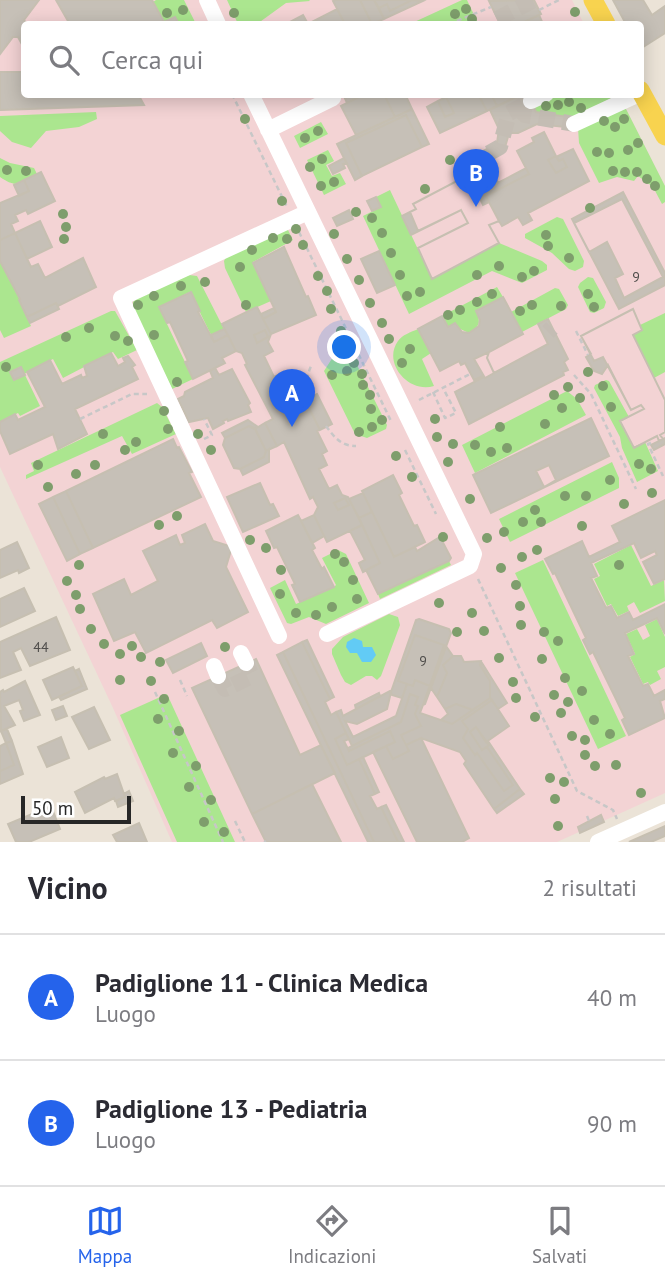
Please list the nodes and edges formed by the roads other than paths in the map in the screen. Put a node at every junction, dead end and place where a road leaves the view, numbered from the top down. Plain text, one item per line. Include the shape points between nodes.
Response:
1 (206, 0) edge
2 (593, 0) edge
3 (216, 21) edge
4 (604, 21) edge
5 (253, 98) edge
6 (333, 98) dead end
7 (629, 98) edge
8 (643, 98) edge
9 (574, 124) tunnel mouth
10 (268, 130) junction
11 (665, 136) edge
12 (308, 212) junction
13 (327, 634) dead end
14 (279, 636) dead end
15 (665, 812) edge
16 (598, 842) edge

1 - 3 street
2 - 4 main road
5 - 10 street
6 - 10 street
7 - 9 street
8 - 11 main road
10 - 12 street
12 - 13 street via 474,554 470,566
12 - 14 street via 121,298
15 - 16 street

